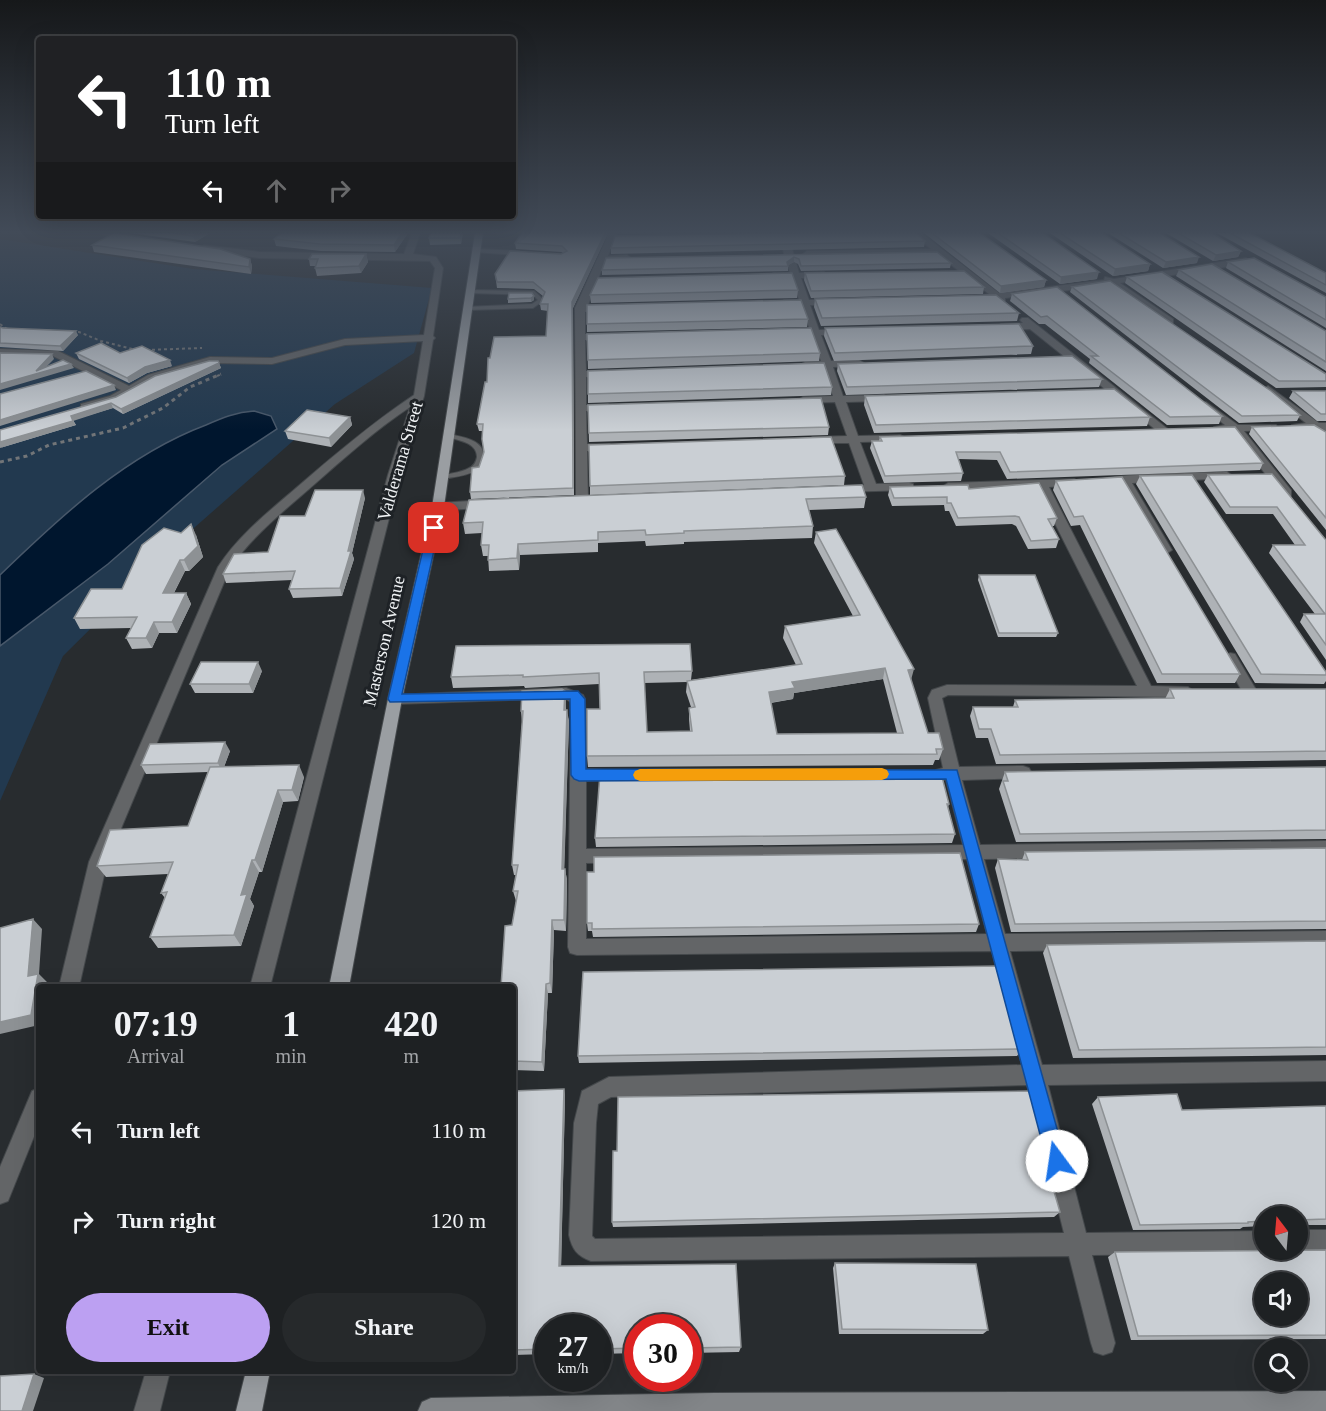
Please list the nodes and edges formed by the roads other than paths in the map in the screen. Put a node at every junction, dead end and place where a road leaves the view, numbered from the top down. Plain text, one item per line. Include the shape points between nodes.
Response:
1 (436, 299) edge
2 (469, 299) edge
3 (540, 299) edge
4 (584, 299) edge
5 (804, 299) edge
6 (964, 299) edge
7 (969, 299) edge
8 (1000, 299) edge
9 (1137, 299) edge
10 (851, 301) edge
11 (770, 303) edge
12 (806, 303) junction
13 (1007, 305) edge
14 (616, 307) edge
15 (467, 308) junction
16 (580, 308) junction
17 (1016, 312) edge
18 (1032, 326) junction
19 (985, 327) edge
20 (1179, 328) edge
21 (853, 331) edge
22 (817, 332) junction
23 (782, 333) edge
24 (616, 336) edge
25 (581, 337) junction
26 (430, 338) junction
27 (0, 352) edge
28 (35, 354) junction
29 (1060, 358) edge
30 (1072, 358) junction
31 (874, 363) edge
32 (0, 364) edge
33 (828, 364) junction
34 (793, 365) edge
35 (89, 370) junction
36 (616, 372) edge
37 (78, 374) edge
38 (580, 374) junction
39 (1255, 380) edge
40 (127, 389) junction
41 (1092, 393) edge
42 (1116, 393) junction
43 (1274, 393) junction
44 (1294, 393) edge
45 (419, 396) junction
46 (900, 398) edge
47 (840, 399) junction
48 (1199, 399) edge
49 (793, 401) edge
50 (616, 407) edge
51 (581, 408) junction
52 (69, 411) edge
53 (1321, 426) edge
54 (1236, 429) junction
55 (1201, 430) edge
56 (1142, 433) edge
57 (449, 436) junction
58 (1326, 437) edge
59 (914, 438) edge
60 (854, 439) junction
61 (806, 440) edge
62 (616, 447) edge
63 (580, 448) junction
64 (1238, 476) edge
65 (443, 477) junction
66 (1124, 479) junction
67 (1042, 485) junction
68 (916, 487) edge
69 (939, 487) edge
70 (871, 488) junction
71 (836, 489) edge
72 (583, 499) edge
73 (1292, 500) edge
74 (496, 504) edge
75 (438, 507) junction
76 (1172, 560) edge
77 (1220, 641) edge
78 (1147, 692) junction
79 (1204, 692) edge
80 (1227, 692) edge
81 (394, 699) junction
82 (1034, 772) edge
83 (929, 774) edge
84 (952, 774) junction
85 (579, 775) junction
86 (637, 775) edge
87 (1326, 848) edge
88 (973, 852) junction
89 (577, 856) junction
90 (1326, 939) edge
91 (999, 943) junction
92 (70, 984) edge
93 (261, 984) edge
94 (340, 984) edge
95 (1326, 1071) edge
96 (1035, 1076) junction
97 (36, 1105) edge
98 (0, 1193) edge
99 (1308, 1241) edge
100 (1326, 1241) edge
101 (1254, 1242) edge
102 (1078, 1246) junction
103 (1103, 1343) dead end
104 (157, 1374) edge
105 (257, 1374) edge
106 (1326, 1404) edge
107 (714, 1409) edge
108 (147, 1411) edge
109 (249, 1411) edge
110 (431, 1411) edge

1 - 26 street, Valderama Street
2 - 15 main road, Masterson Avenue
3 - 15 lane via 533,306
4 - 16 street
5 - 12 street
6 - 7 street
8 - 13 street
9 - 20 street
10 - 12 street
11 - 12 street
12 - 22 street
14 - 16 street
15 - 57 main road, Masterson Avenue
16 - 25 street
17 - 18 street
18 - 19 street
18 - 30 street
21 - 22 street
22 - 23 street
22 - 33 street
24 - 25 street
25 - 38 street
26 - 40 street via 345,342 272,361 210,360 152,377
26 - 45 street, Valderama Street
27 - 28 street
28 - 32 street
28 - 35 street via 55,353
29 - 30 street
30 - 42 street
31 - 33 street
33 - 34 street
33 - 47 street
35 - 37 street
35 - 40 street
36 - 38 street
38 - 51 street
39 - 43 street
40 - 52 street via 114,398
41 - 42 street
42 - 56 street via 1171,432
43 - 44 street
43 - 53 street
45 - 92 street via 355,443 256,529 224,567 98,862
45 - 93 street, Valderama Street via 394,475
46 - 47 street
47 - 49 street
47 - 60 street
48 - 54 street
50 - 51 street
51 - 63 street
53 - 54 street
53 - 58 street
54 - 55 street
54 - 73 street via 1266,475
57 - 65 main road, Masterson Avenue
57 - 65 lane via 474,443 481,457 471,470
59 - 60 street
60 - 61 street
60 - 70 street
62 - 63 street
63 - 72 street
64 - 66 street via 1195,482
65 - 75 main road, Masterson Avenue
66 - 67 street
66 - 76 street
67 - 69 street
67 - 78 street
68 - 70 street
70 - 71 street
74 - 75 street
75 - 81 main road, Masterson Avenue
77 - 80 street via 1256,692
78 - 79 street
78 - 84 street via 940,692 935,698
81 - 85 street via 573,694 578,699
81 - 94 main road, Masterson Avenue
82 - 84 street
83 - 84 street
84 - 88 street
85 - 86 street
85 - 89 street
87 - 88 street
88 - 89 street
88 - 91 street
89 - 91 street via 577,947
90 - 91 street
91 - 96 street
95 - 96 street
96 - 102 street
96 - 102 street via 609,1087 589,1098 584,1134 582,1243 585,1248 598,1251
97 - 98 street
99 - 100 street
101 - 102 street
102 - 103 street
104 - 108 street
105 - 109 main road
106 - 107 street
107 - 110 street

